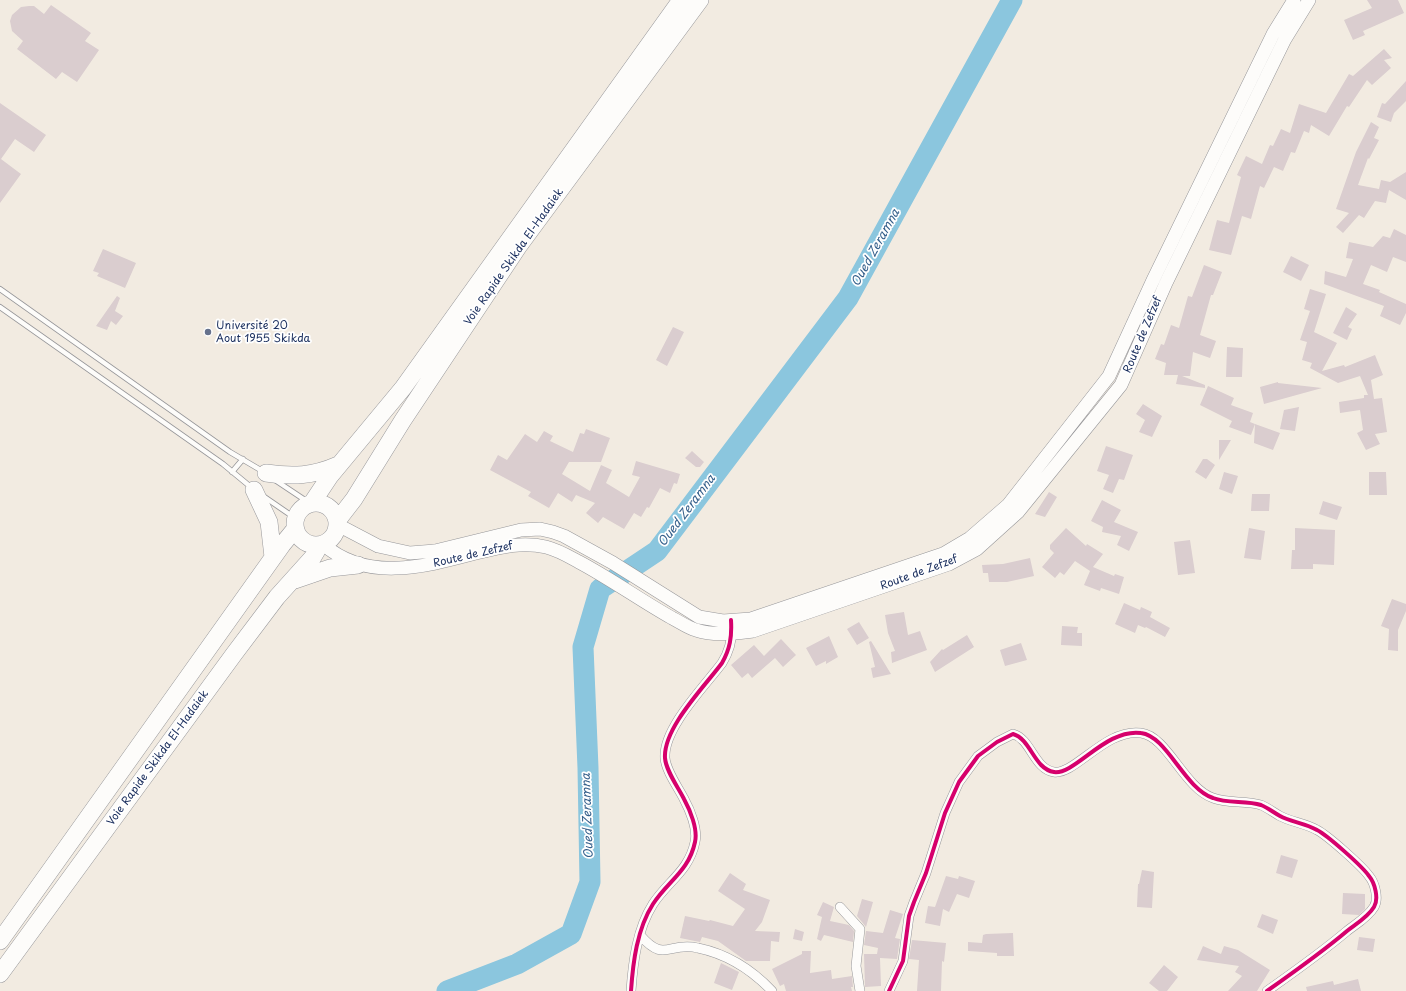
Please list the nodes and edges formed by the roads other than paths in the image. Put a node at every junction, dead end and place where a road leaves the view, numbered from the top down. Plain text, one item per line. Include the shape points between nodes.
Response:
1 (681, 0) edge
2 (700, 0) edge
3 (1294, 0) edge
4 (1309, 0) edge
5 (0, 289) edge
6 (0, 307) edge
7 (243, 459) junction
8 (342, 463) junction
9 (232, 472) junction
10 (266, 474) junction
11 (254, 490) junction
12 (311, 503) junction
13 (338, 523) junction
14 (295, 524) junction
15 (321, 545) junction
16 (273, 557) junction
17 (358, 565) junction
18 (291, 582) junction
19 (732, 627) junction
20 (840, 907) dead end
21 (640, 935) junction
22 (0, 941) edge
23 (0, 974) edge
24 (630, 991) edge
25 (772, 991) edge
26 (860, 991) edge
27 (889, 991) edge
28 (1266, 991) edge

1 - 8 highway, Voie Rapide Skikda El-Hadaiek via 403,388
2 - 13 highway, Voie Rapide Skikda El-Hadaiek via 518,247 398,426
3 - 19 main road, Route de Zefzef via 1273,34 1109,376 1008,505 970,538 942,554
4 - 19 main road, Route de Zefzef via 1285,39 1173,268 1122,385 1018,512 977,549 949,564 753,631
5 - 7 lane
6 - 9 lane
7 - 9 lane
7 - 10 lane
8 - 10 highway via 319,473 304,476
8 - 12 highway, Voie Rapide Skikda El-Hadaiek
9 - 11 lane
10 - 12 lane
11 - 14 lane
11 - 16 highway via 269,522
12 - 13 highway via 326,505 334,512
12 - 14 highway, Voie Rapide Skikda El-Hadaiek via 302,508
13 - 15 highway, Voie Rapide Skikda El-Hadaiek via 332,539
13 - 19 main road, Route de Zefzef via 378,546 410,553 435,551 521,530 540,529 564,536 613,563 699,617
14 - 15 highway via 304,542
14 - 16 highway, Voie Rapide Skikda El-Hadaiek
15 - 17 main road, Route de Zefzef
15 - 18 highway, Voie Rapide Skikda El-Hadaiek
16 - 22 highway, Voie Rapide Skikda El-Hadaiek
17 - 18 highway via 317,572
17 - 19 main road, Route de Zefzef via 385,569 406,568 503,546 534,545 555,550 604,575 646,603 696,630 724,634
18 - 23 highway, Voie Rapide Skikda El-Hadaiek via 234,654
19 - 21 street via 728,653 679,720 666,747 665,759 686,803 696,840 691,858 681,874 652,905
20 - 26 street via 860,929 856,966
21 - 24 street
21 - 25 street via 658,951 696,947 719,953 758,976
27 - 28 street via 903,961 909,916 945,813 958,782 978,756 1013,734 1018,735 1036,759 1045,768 1054,772 1070,767 1119,735 1140,732 1150,735 1159,743 1201,792 1214,799 1261,805 1280,816 1317,830 1370,876 1376,894 1375,906 1317,956

